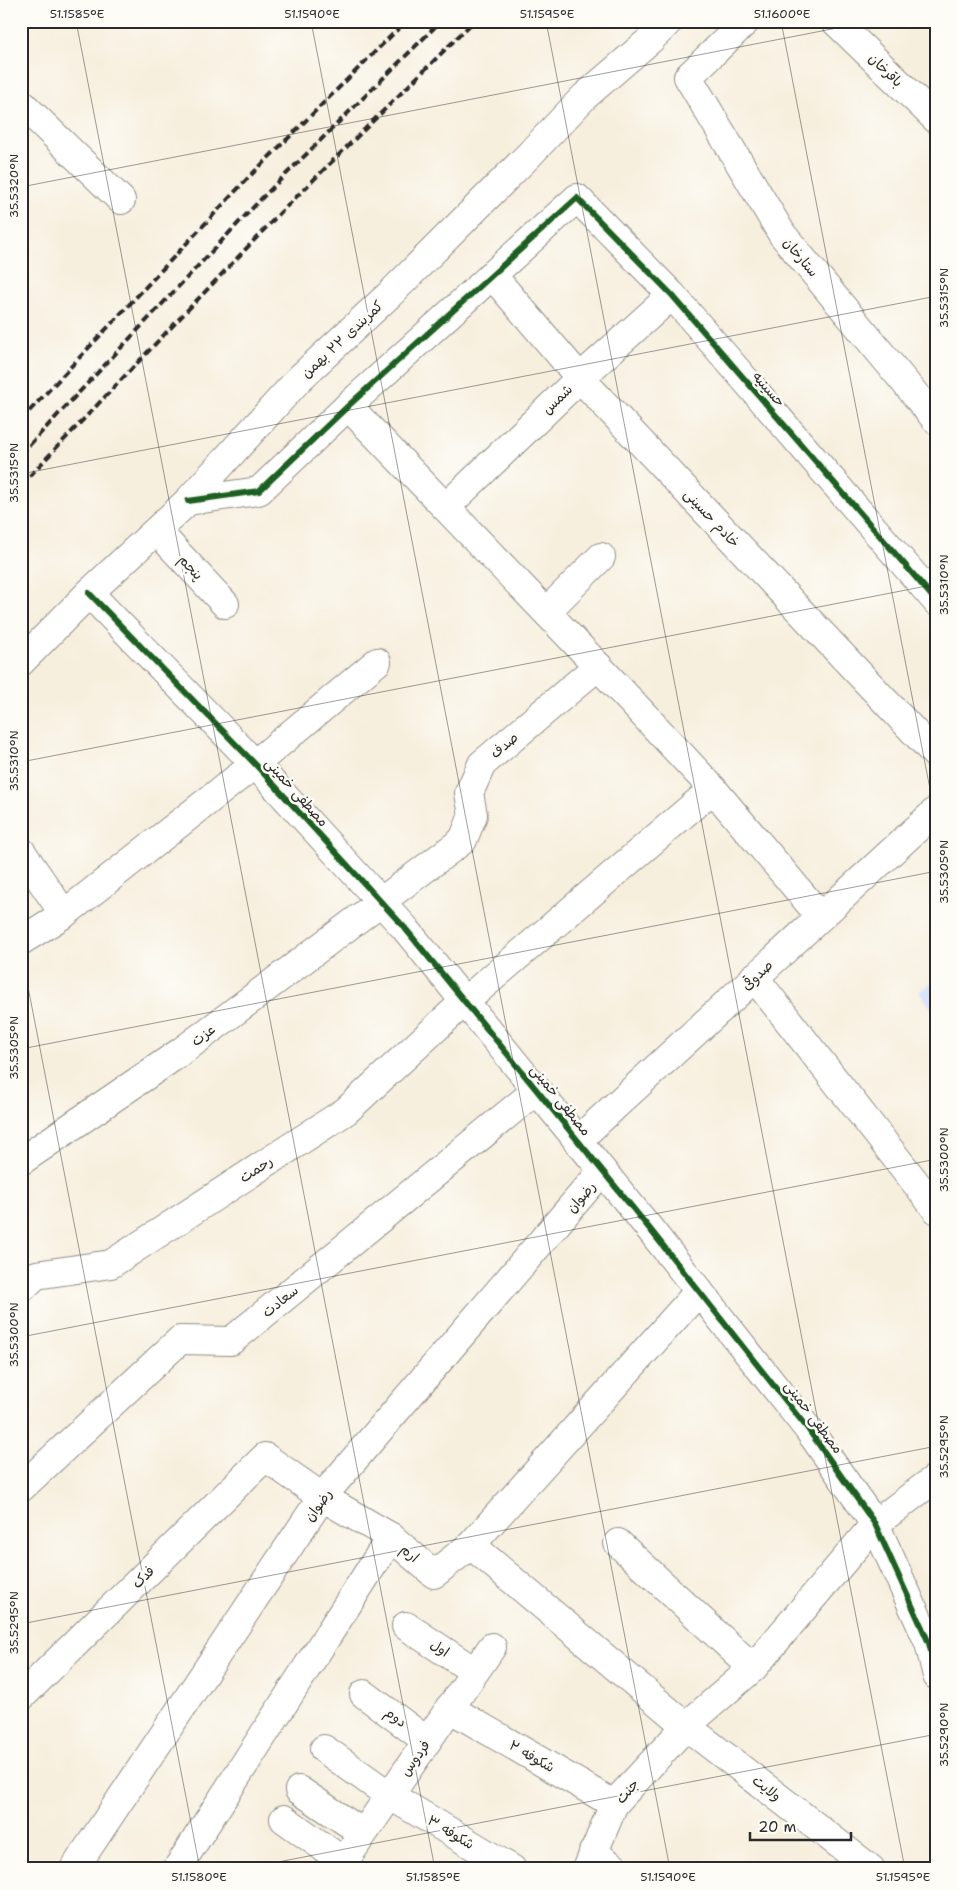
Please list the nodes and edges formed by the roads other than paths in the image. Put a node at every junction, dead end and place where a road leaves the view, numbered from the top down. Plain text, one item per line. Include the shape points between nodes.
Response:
1 (669, 21) edge
2 (746, 21) edge
3 (835, 21) edge
4 (21, 103) edge
5 (937, 120) edge
6 (121, 200) dead end
7 (492, 275) junction
8 (672, 295) junction
9 (580, 378) junction
10 (348, 406) junction
11 (937, 421) edge
12 (188, 501) junction
13 (446, 507) junction
14 (157, 531) junction
15 (601, 557) dead end
16 (90, 593) junction
17 (937, 602) edge
18 (224, 604) dead end
19 (547, 611) junction
20 (21, 662) edge
21 (377, 662) dead end
22 (598, 666) junction
23 (937, 756) edge
24 (255, 764) junction
25 (713, 790) junction
26 (937, 810) edge
27 (21, 851) edge
28 (381, 903) junction
29 (64, 914) junction
30 (820, 916) junction
31 (21, 941) edge
32 (754, 977) junction
33 (464, 1002) junction
34 (537, 1090) junction
35 (578, 1141) junction
36 (21, 1161) edge
37 (602, 1171) junction
38 (937, 1210) edge
39 (21, 1289) edge
40 (699, 1291) junction
41 (937, 1477) edge
42 (21, 1488) edge
43 (322, 1497) junction
44 (875, 1524) junction
45 (391, 1537) junction
46 (618, 1543) dead end
47 (471, 1545) junction
48 (406, 1626) dead end
49 (492, 1646) dead end
50 (753, 1668) junction
51 (474, 1671) junction
52 (937, 1676) edge
53 (364, 1694) dead end
54 (21, 1697) edge
55 (450, 1708) junction
56 (686, 1726) junction
57 (427, 1741) junction
58 (324, 1749) dead end
59 (299, 1790) dead end
60 (389, 1795) junction
61 (614, 1804) junction
62 (284, 1819) dead end
63 (363, 1833) junction
64 (590, 1860) edge
65 (341, 1865) edge
66 (74, 1869) edge
67 (178, 1869) edge
68 (512, 1869) edge
69 (616, 1869) edge
70 (871, 1869) edge

1 - 12 street, کمربندی ۲۲ بهمن via 584,97 396,288 300,378
2 - 11 street, ستارخان via 688,77 782,234
3 - 5 street, باقرخان
4 - 6 street
7 - 8 street, حسینیه via 577,198
7 - 9 street, خادم حسینی
7 - 10 street
8 - 9 street, شمس
8 - 17 street, حسینیه
9 - 13 street, شمس
9 - 23 street, خادم حسینی
10 - 12 street via 258,491
10 - 13 street
12 - 14 street, کمربندی ۲۲ بهمن
13 - 19 street
14 - 16 street, کمربندی ۲۲ بهمن
14 - 18 street, پنجم
15 - 19 street
16 - 20 street, کمربندی ۲۲ بهمن
16 - 24 street, مصطفی خمینی
19 - 22 street
21 - 24 street
22 - 25 street
22 - 28 street, صدف via 482,764 469,793 473,815 463,840
24 - 28 street, مصطفی خمینی
24 - 29 street
25 - 30 street
25 - 33 street, رحمت
26 - 30 street, صدوقی
27 - 29 street
28 - 33 street, مصطفی خمینی via 404,926
28 - 36 street, عزت via 182,1051
29 - 31 street
30 - 32 street, صدوقی
32 - 35 street, صدوقی
32 - 38 street
33 - 34 street, مصطفی خمینی
33 - 39 street, رحمت via 346,1111 111,1264 36,1275
34 - 35 street, مصطفی خمینی
34 - 42 street, سعادت via 231,1341 180,1340
35 - 37 street, مصطفی خمینی
37 - 40 street, مصطفی خمینی
37 - 43 street, رضوان
40 - 44 street, مصطفی خمینی via 808,1429
40 - 47 street, ارم
41 - 44 street, جنت
43 - 45 street
43 - 54 street, فدک via 265,1457
43 - 66 street, رضوان
44 - 50 street, جنت
44 - 52 street, مصطفی خمینی via 929,1642
45 - 47 street, ارم via 434,1574
45 - 67 street, ارم
46 - 50 street
47 - 56 street, ولایت
48 - 51 street, اول
49 - 51 street, فردوس
50 - 56 street, جنت
51 - 55 street, فردوس
53 - 57 street, دوم
55 - 57 street, فردوس
55 - 61 street, شکوفه ۲
56 - 61 street, جنت
56 - 70 street, ولایت
57 - 60 street, فردوس
58 - 60 street, شکوفه ۳
59 - 63 street
60 - 63 street, فردوس
60 - 68 street, شکوفه ۳
61 - 64 street, جنت
62 - 65 street
63 - 65 street, فردوس
64 - 69 street

